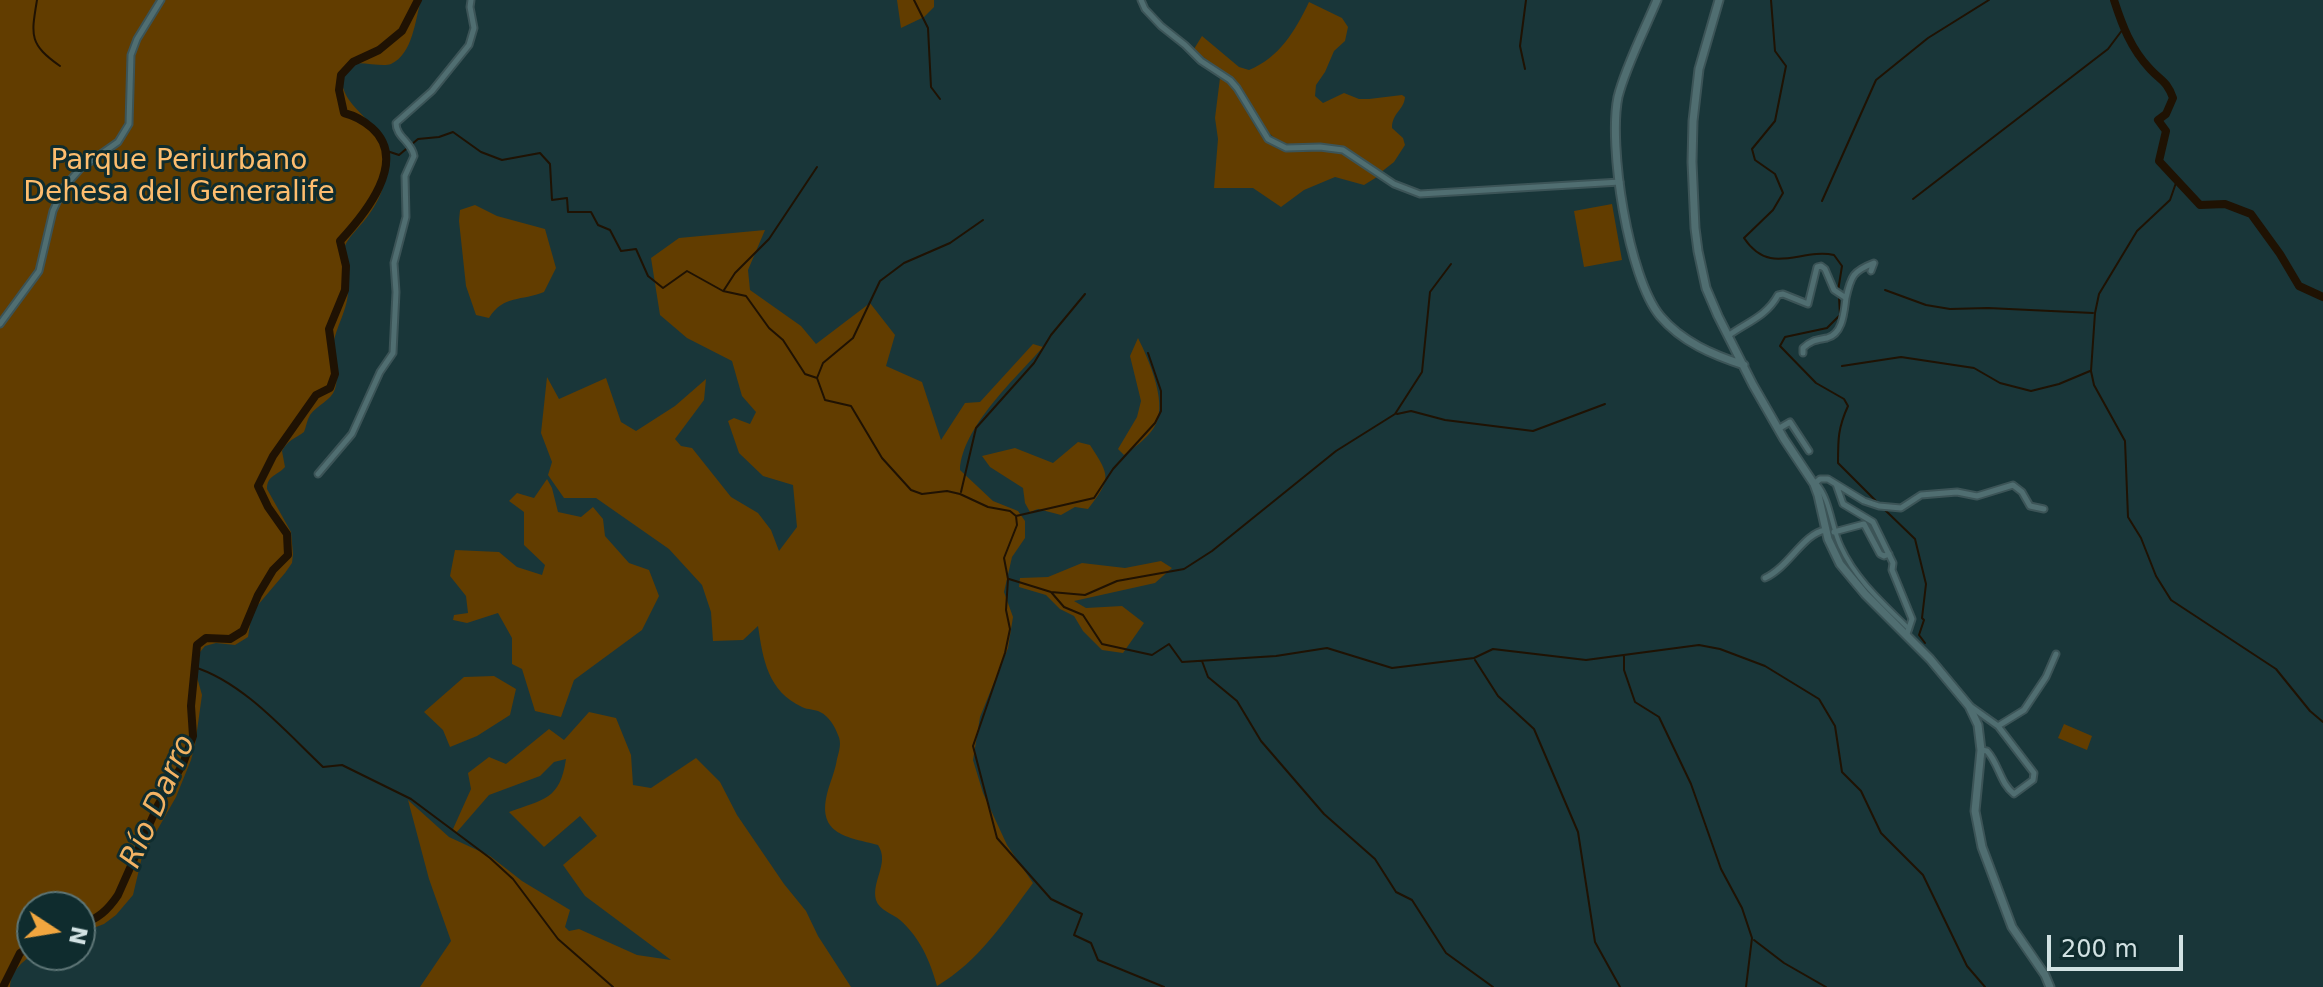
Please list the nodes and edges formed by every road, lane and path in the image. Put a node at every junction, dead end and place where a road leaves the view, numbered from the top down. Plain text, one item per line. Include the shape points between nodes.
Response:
1 (161, 0) edge
2 (471, 0) edge
3 (1141, 0) edge
4 (1657, 0) edge
5 (1719, 0) edge
6 (1620, 182) junction
7 (1871, 271) dead end
8 (1846, 298) junction
9 (0, 324) edge
10 (1728, 336) junction
11 (1803, 353) dead end
12 (1744, 365) junction
13 (1778, 429) junction
14 (1809, 451) dead end
15 (318, 474) dead end
16 (1815, 483) junction
17 (1835, 483) junction
18 (2044, 509) dead end
19 (1873, 522) junction
20 (1864, 524) junction
21 (1830, 531) junction
22 (1889, 554) junction
23 (1765, 578) dead end
24 (1908, 632) junction
25 (2056, 654) dead end
26 (1969, 706) junction
27 (1998, 726) junction
28 (1981, 750) junction
29 (2050, 987) edge

1 - 9 street via 131,55 129,124 118,142 64,187 39,271
2 - 15 street via 474,28 469,45 432,91 396,123 414,159 405,176 406,217 394,263 393,353 352,434
3 - 6 street via 1161,26 1237,88 1268,139 1286,148 1343,150 1394,184 1420,194
4 - 6 main road via 1619,94 1615,117
5 - 10 main road via 1698,80 1692,162 1701,270
6 - 12 main road via 1636,264 1660,316 1697,347
7 - 8 street via 1874,263 1855,273
8 - 10 street via 1834,290 1825,269 1817,267 1808,304 1778,295 1766,313
8 - 11 street via 1836,333 1810,341
10 - 12 main road
12 - 13 main road
13 - 14 street via 1790,422
13 - 16 main road
16 - 17 street
16 - 21 main road
17 - 18 street via 1864,501 1890,508 1909,505 1927,493 1977,496 2013,485 2030,506
17 - 19 street via 1843,504
19 - 20 street
19 - 22 street
20 - 21 street
20 - 22 street via 1880,554
21 - 23 street via 1815,532
21 - 24 main road via 1833,550 1850,578
22 - 24 street via 1912,619
24 - 26 main road
25 - 27 street via 2024,710
26 - 27 street
26 - 28 main road
27 - 28 street via 2034,773 2033,780 2014,794 1994,759
28 - 29 main road via 1975,811 1982,847 2012,927

